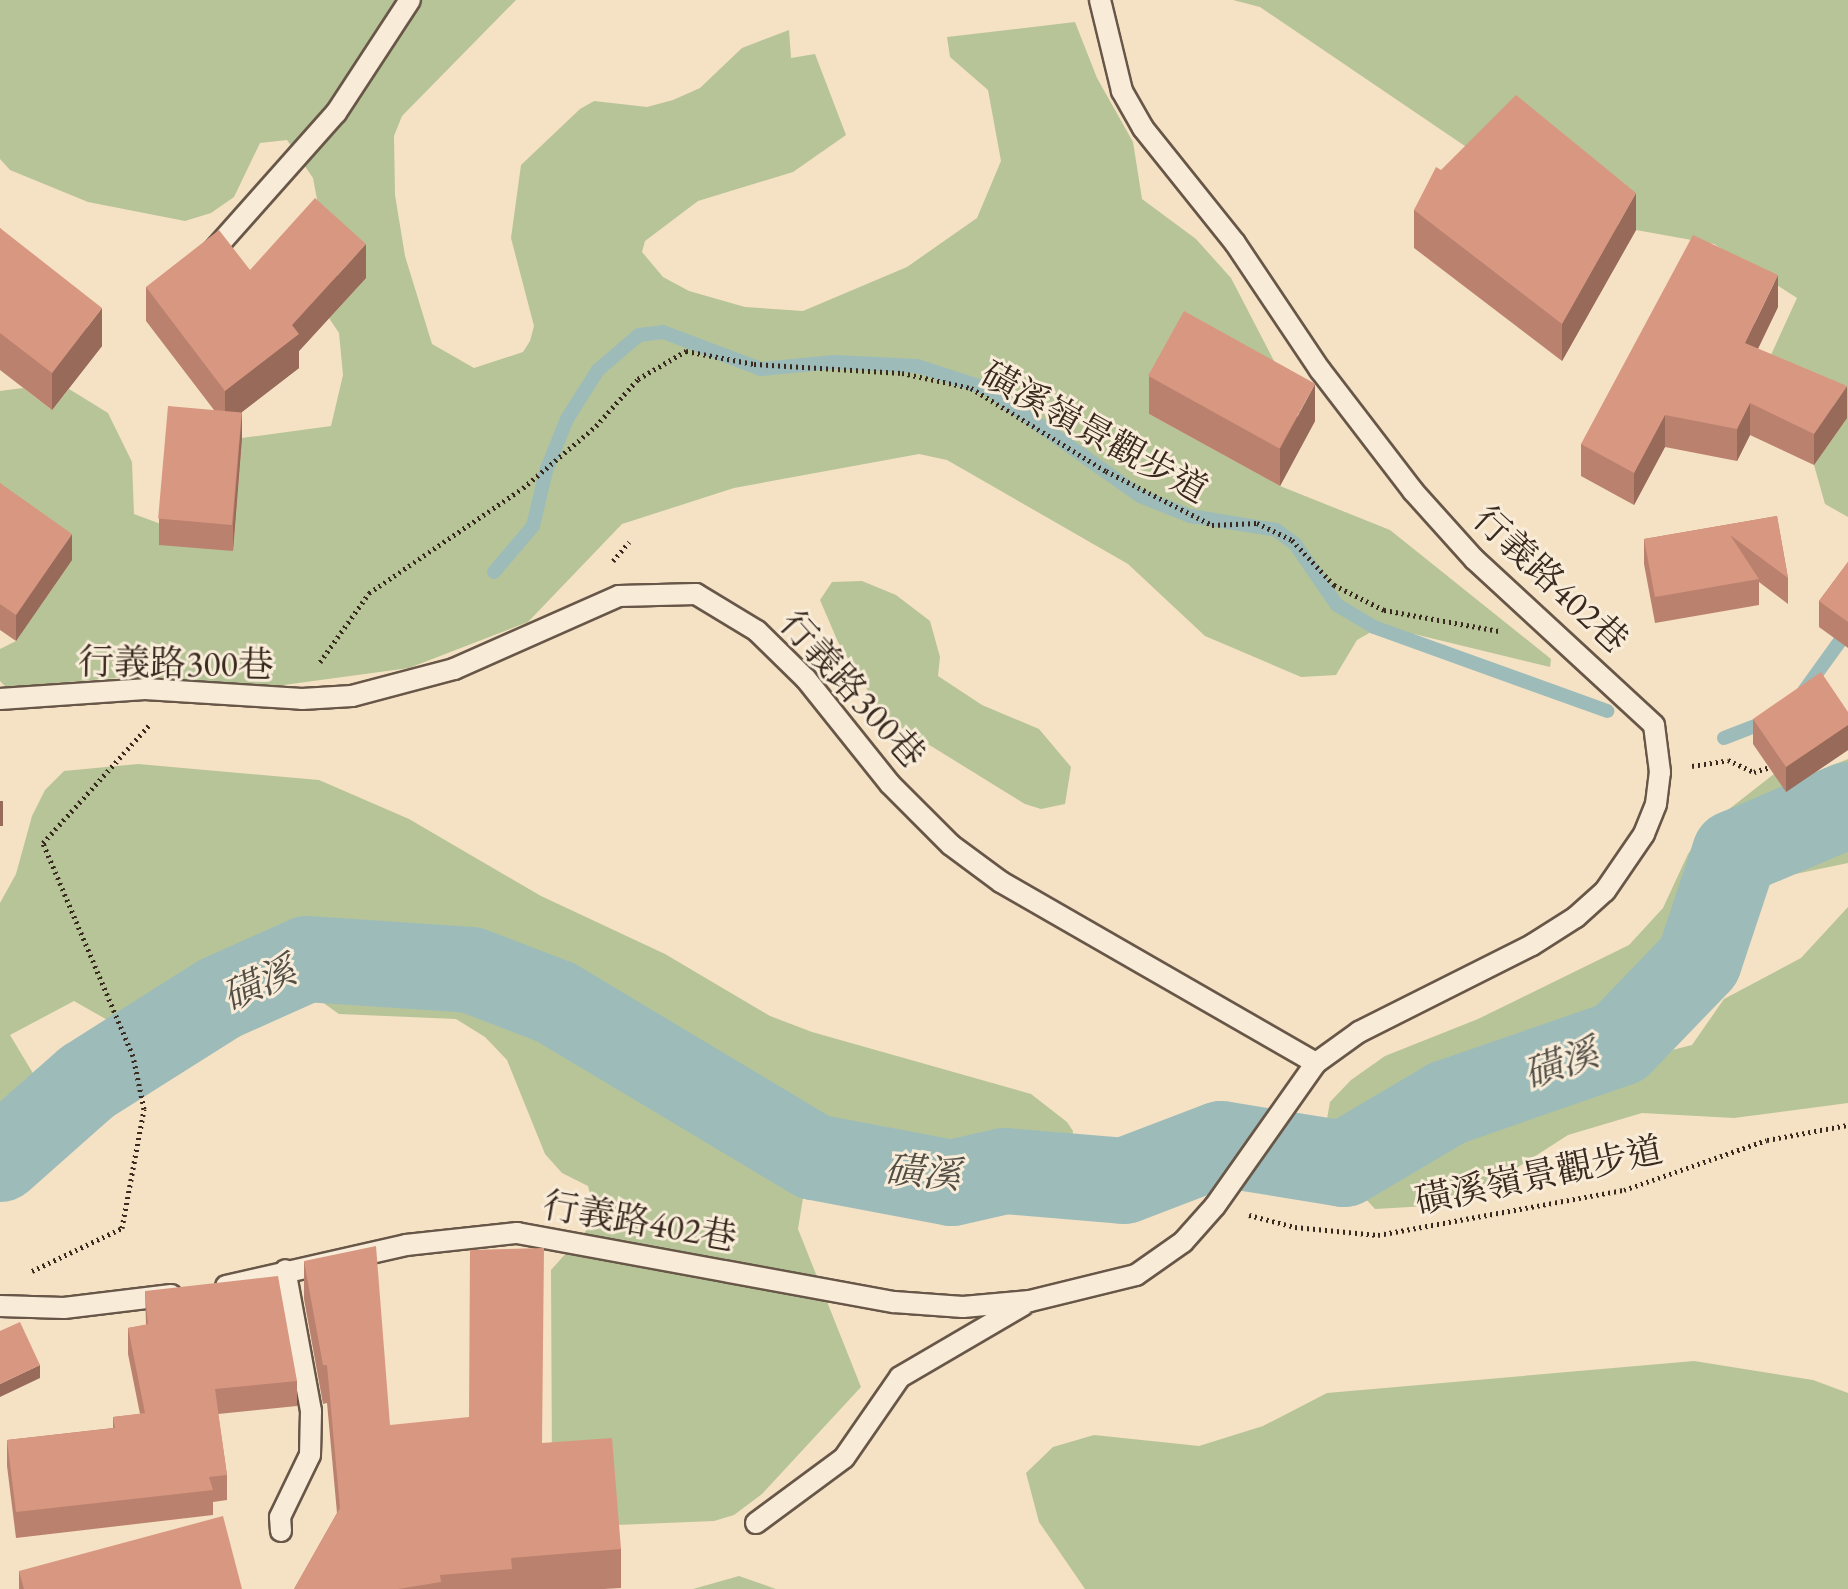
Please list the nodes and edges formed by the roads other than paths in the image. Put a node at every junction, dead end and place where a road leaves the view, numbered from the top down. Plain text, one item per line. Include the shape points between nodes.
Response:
1 (410, 0) edge
2 (1100, 0) edge
3 (183, 271) edge
4 (0, 699) edge
5 (1316, 1063) junction
6 (285, 1270) junction
7 (1030, 1301) junction
8 (0, 1306) edge
9 (756, 1523) dead end
10 (281, 1531) dead end

1 - 3 lane via 336,113 209,256
2 - 5 lane, 行義路402巷 via 1122,91 1143,128 1235,243 1320,370 1413,491 1474,559 1646,714 1659,744 1656,804 1644,834 1605,891 1532,945 1359,1032
4 - 5 lane, 行義路300巷 via 100,690 302,699 388,690 619,596 696,594 728,610 777,650 890,784 951,845 1001,882
5 - 7 lane, 行義路402巷 via 1215,1206 1183,1242 1136,1275
6 - 7 lane, 行義路402巷 via 406,1245 517,1233 894,1302 963,1307
6 - 8 lane, 行義路402巷 via 195,1292 64,1308
6 - 10 lane via 311,1411 310,1455 280,1517
7 - 9 lane via 900,1377 844,1458

